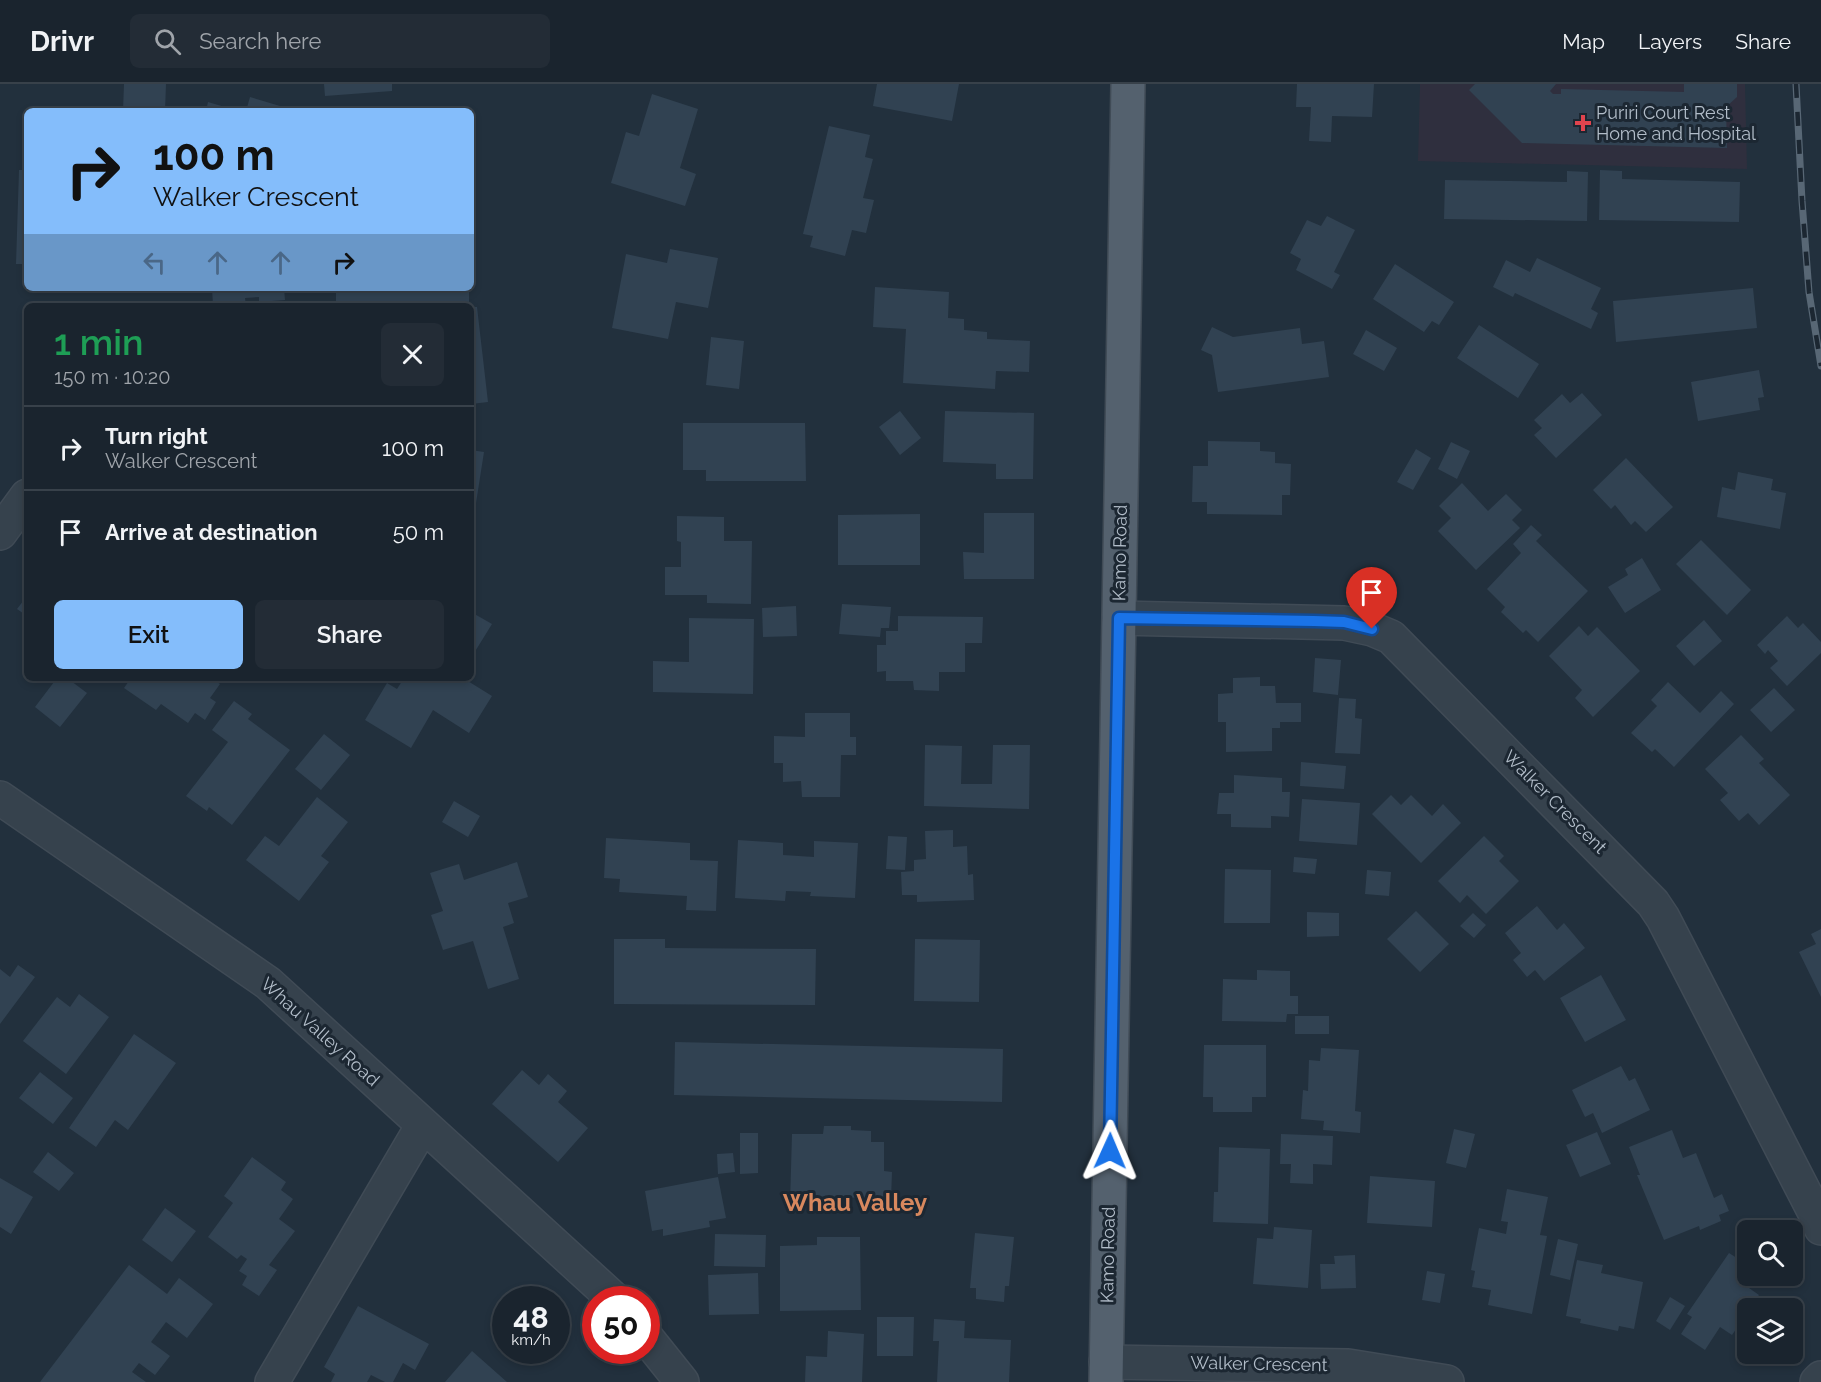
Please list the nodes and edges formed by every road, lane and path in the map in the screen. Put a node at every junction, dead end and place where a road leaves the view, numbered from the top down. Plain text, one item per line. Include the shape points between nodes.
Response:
1 (1128, 84) edge
2 (24, 499) edge
3 (0, 533) edge
4 (1119, 618) junction
5 (0, 798) edge
6 (423, 1125) junction
7 (1821, 1228) edge
8 (600, 1286) edge
9 (660, 1355) edge
10 (1106, 1372) edge
11 (1821, 1378) edge
12 (272, 1382) edge
13 (682, 1382) edge
14 (1447, 1382) edge
15 (1817, 1382) edge

1 - 4 main road, Kamo Road
2 - 3 street
4 - 7 street, Walker Crescent via 1344,622 1391,637 1653,903
4 - 10 main road, Kamo Road
5 - 6 street, Whau Valley Road via 268,983
6 - 8 street, Whau Valley Road
6 - 12 street
9 - 13 street
10 - 14 street, Walker Crescent via 1348,1366
11 - 15 street

